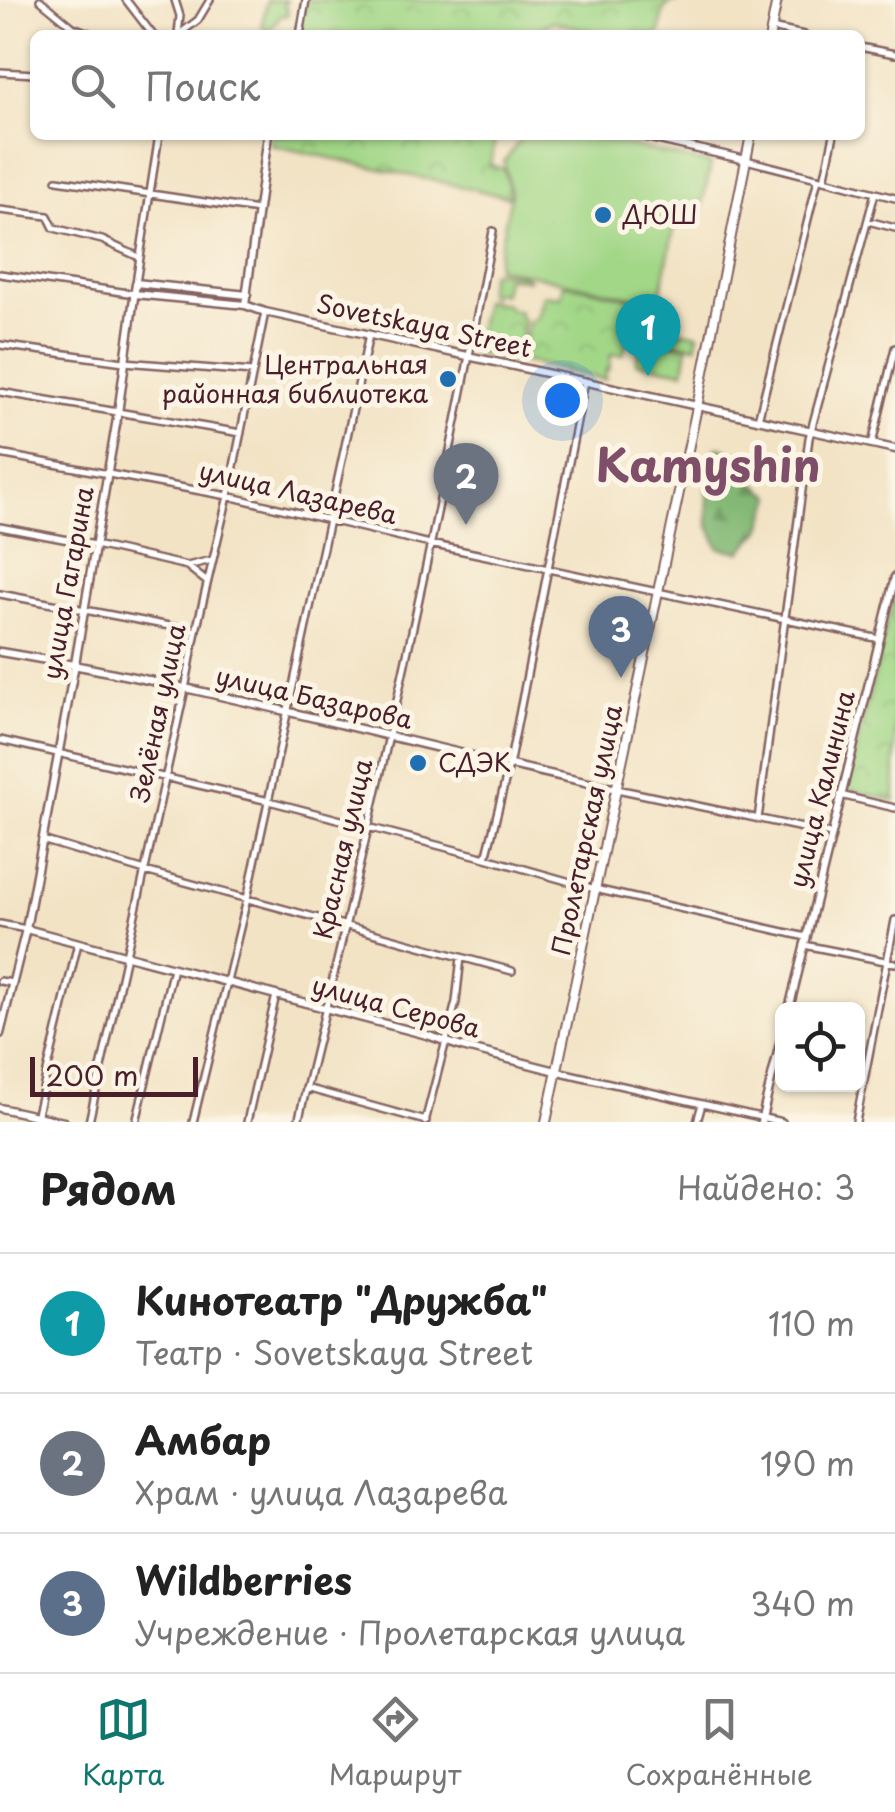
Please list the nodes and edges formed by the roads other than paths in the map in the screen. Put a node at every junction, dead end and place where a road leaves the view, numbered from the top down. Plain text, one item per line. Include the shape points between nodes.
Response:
1 (40, 0) edge
2 (126, 0) edge
3 (176, 0) edge
4 (210, 0) edge
5 (306, 0) edge
6 (777, 0) edge
7 (79, 30) edge
8 (149, 30) edge
9 (179, 30) edge
10 (187, 30) edge
11 (301, 30) edge
12 (771, 30) edge
13 (865, 48) edge
14 (895, 54) edge
15 (0, 72) edge
16 (30, 74) edge
17 (158, 140) edge
18 (267, 140) edge
19 (659, 140) edge
20 (750, 140) edge
21 (833, 140) edge
22 (746, 160) junction
23 (57, 180) dead end
24 (821, 180) junction
25 (149, 192) junction
26 (875, 193) junction
27 (895, 198) edge
28 (0, 210) edge
29 (258, 210) junction
30 (868, 221) junction
31 (895, 228) edge
32 (493, 231) dead end
33 (139, 257) junction
34 (0, 274) edge
35 (136, 283) junction
36 (135, 294) junction
37 (247, 295) junction
38 (245, 305) junction
39 (265, 312) junction
40 (369, 335) junction
41 (0, 344) edge
42 (895, 348) edge
43 (469, 356) junction
44 (124, 362) junction
45 (253, 372) junction
46 (586, 381) junction
47 (0, 392) edge
48 (697, 407) junction
49 (118, 413) junction
50 (758, 420) junction
51 (811, 432) junction
52 (241, 433) junction
53 (872, 444) junction
54 (895, 449) edge
55 (0, 454) edge
56 (107, 474) junction
57 (228, 496) junction
58 (330, 519) junction
59 (0, 527) edge
60 (430, 544) junction
61 (95, 545) junction
62 (212, 560) junction
63 (187, 566) junction
64 (548, 569) junction
65 (895, 577) edge
66 (206, 582) junction
67 (657, 592) junction
68 (0, 594) edge
69 (84, 610) junction
70 (786, 619) junction
71 (196, 631) junction
72 (880, 639) junction
73 (0, 652) edge
74 (75, 664) junction
75 (185, 688) junction
76 (289, 713) junction
77 (388, 737) junction
78 (0, 740) edge
79 (59, 753) junction
80 (509, 766) junction
81 (166, 778) junction
82 (617, 789) junction
83 (840, 795) junction
84 (269, 801) junction
85 (895, 808) edge
86 (758, 818) junction
87 (369, 826) junction
88 (831, 834) junction
89 (42, 840) junction
90 (486, 858) junction
91 (145, 871) junction
92 (595, 889) junction
93 (248, 899) junction
94 (895, 920) edge
95 (0, 924) edge
96 (347, 925) junction
97 (26, 930) junction
98 (805, 941) junction
99 (78, 943) junction
100 (124, 955) junction
101 (460, 956) junction
102 (891, 962) edge
103 (173, 968) junction
104 (512, 971) dead end
105 (0, 981) edge
106 (226, 982) junction
107 (13, 983) junction
108 (276, 995) junction
109 (791, 1002) edge
110 (325, 1008) junction
111 (0, 1034) edge
112 (446, 1041) junction
113 (775, 1065) edge
114 (556, 1072) junction
115 (306, 1088) junction
116 (702, 1104) junction
117 (0, 1108) edge
118 (36, 1119) edge
119 (762, 1120) edge
120 (425, 1121) edge
121 (64, 1122) edge
122 (89, 1122) edge
123 (136, 1122) edge
124 (192, 1122) edge
125 (247, 1122) edge
126 (298, 1122) edge
127 (546, 1122) edge
128 (698, 1122) edge
129 (782, 1122) edge
130 (856, 1122) edge

1 - 7 street
2 - 8 street
3 - 9 street
4 - 10 street
5 - 11 street
6 - 12 main road
13 - 14 street
15 - 16 street
17 - 25 street, улица Гагарина
18 - 29 street
19 - 22 street
20 - 22 main road, Пролетарская улица
21 - 24 street
22 - 24 street
22 - 48 main road, Пролетарская улица
23 - 25 street
24 - 26 street
24 - 50 street
25 - 29 street
25 - 33 street, улица Гагарина
26 - 27 street
26 - 30 street
28 - 33 street via 48,216 54,228
29 - 37 street
30 - 31 street
30 - 51 street
32 - 43 street, Красная улица
33 - 35 street, улица Гагарина
34 - 36 street, Sovetskaya Street
35 - 36 street, улица Гагарина
35 - 37 street
36 - 38 street, Sovetskaya Street
36 - 44 street, улица Гагарина
37 - 38 street
38 - 39 street, Sovetskaya Street
39 - 40 street, Sovetskaya Street
39 - 45 street, Зелёная улица
40 - 43 street, Sovetskaya Street
40 - 58 street
41 - 44 street
42 - 53 street
43 - 46 street, Sovetskaya Street
43 - 60 street, Красная улица
44 - 45 street
44 - 49 street, улица Гагарина
45 - 52 street, Зелёная улица
46 - 48 street, Sovetskaya Street
46 - 64 street
47 - 49 street
48 - 50 street, Sovetskaya Street
48 - 67 main road, Пролетарская улица
49 - 52 street
49 - 56 street, улица Гагарина
50 - 51 street, Sovetskaya Street
51 - 53 street, Sovetskaya Street
51 - 70 street
52 - 57 street, Зелёная улица
53 - 54 street, Sovetskaya Street
55 - 56 street, улица Лазарева
56 - 57 street, улица Лазарева
56 - 61 street, улица Гагарина
57 - 58 street, улица Лазарева
57 - 62 street, Зелёная улица
58 - 60 street, улица Лазарева
58 - 76 street
59 - 61 street
60 - 64 street, улица Лазарева
60 - 77 street, Красная улица
61 - 63 street
61 - 69 street, улица Гагарина
62 - 63 street
62 - 66 street, Зелёная улица
63 - 66 street
64 - 67 street, улица Лазарева
64 - 80 street
65 - 72 street, улица Калинина
66 - 71 street, Зелёная улица
67 - 70 street, улица Лазарева
67 - 82 main road, Пролетарская улица
68 - 69 street
69 - 71 street
69 - 74 street, улица Гагарина
70 - 72 street, улица Лазарева
70 - 86 street
71 - 75 street, Зелёная улица
72 - 83 street, улица Калинина
73 - 74 street, улица Базарова
74 - 75 street, улица Базарова
74 - 79 street, улица Гагарина
75 - 76 street, улица Базарова
75 - 81 street, Зелёная улица
76 - 77 street, улица Базарова
76 - 84 street
77 - 80 street, улица Базарова
77 - 87 street, Красная улица
78 - 79 street
79 - 81 street
79 - 89 street, улица Гагарина
80 - 82 street, улица Базарова
80 - 90 street
81 - 84 street
81 - 91 street, Зелёная улица
82 - 86 street
82 - 92 main road, Пролетарская улица
83 - 85 street
83 - 88 street, улица Калинина
84 - 87 street
84 - 93 street
86 - 88 street
87 - 90 street
87 - 96 street, Красная улица
88 - 98 street, улица Калинина
89 - 91 street
89 - 97 street, улица Гагарина
90 - 92 street
91 - 93 street
91 - 100 street, Зелёная улица
92 - 98 street
92 - 114 main road, Пролетарская улица
93 - 96 street
93 - 106 street
94 - 102 street
95 - 97 street, улица Серова
96 - 101 street
96 - 110 street, Красная улица
97 - 99 street, улица Серова
97 - 107 street, улица Гагарина
98 - 102 street
98 - 109 street, улица Калинина
99 - 100 street, улица Серова
99 - 118 street
100 - 103 street, улица Серова
100 - 122 street, Зелёная улица
101 - 104 street
101 - 112 street
102 - 130 street
103 - 106 street, улица Серова
103 - 123 street
105 - 107 street
106 - 108 street, улица Серова
106 - 124 street
107 - 111 street, улица Гагарина
108 - 110 street, улица Серова
108 - 125 street
110 - 112 street, улица Серова
110 - 115 street, Красная улица
112 - 114 street, улица Серова
112 - 120 street
113 - 119 street
114 - 116 street, улица Серова
114 - 127 main road, Пролетарская улица
115 - 120 street
115 - 126 street, Красная улица
116 - 119 street, улица Серова
116 - 128 street
117 - 118 street
118 - 121 street
119 - 129 street, улица Серова

